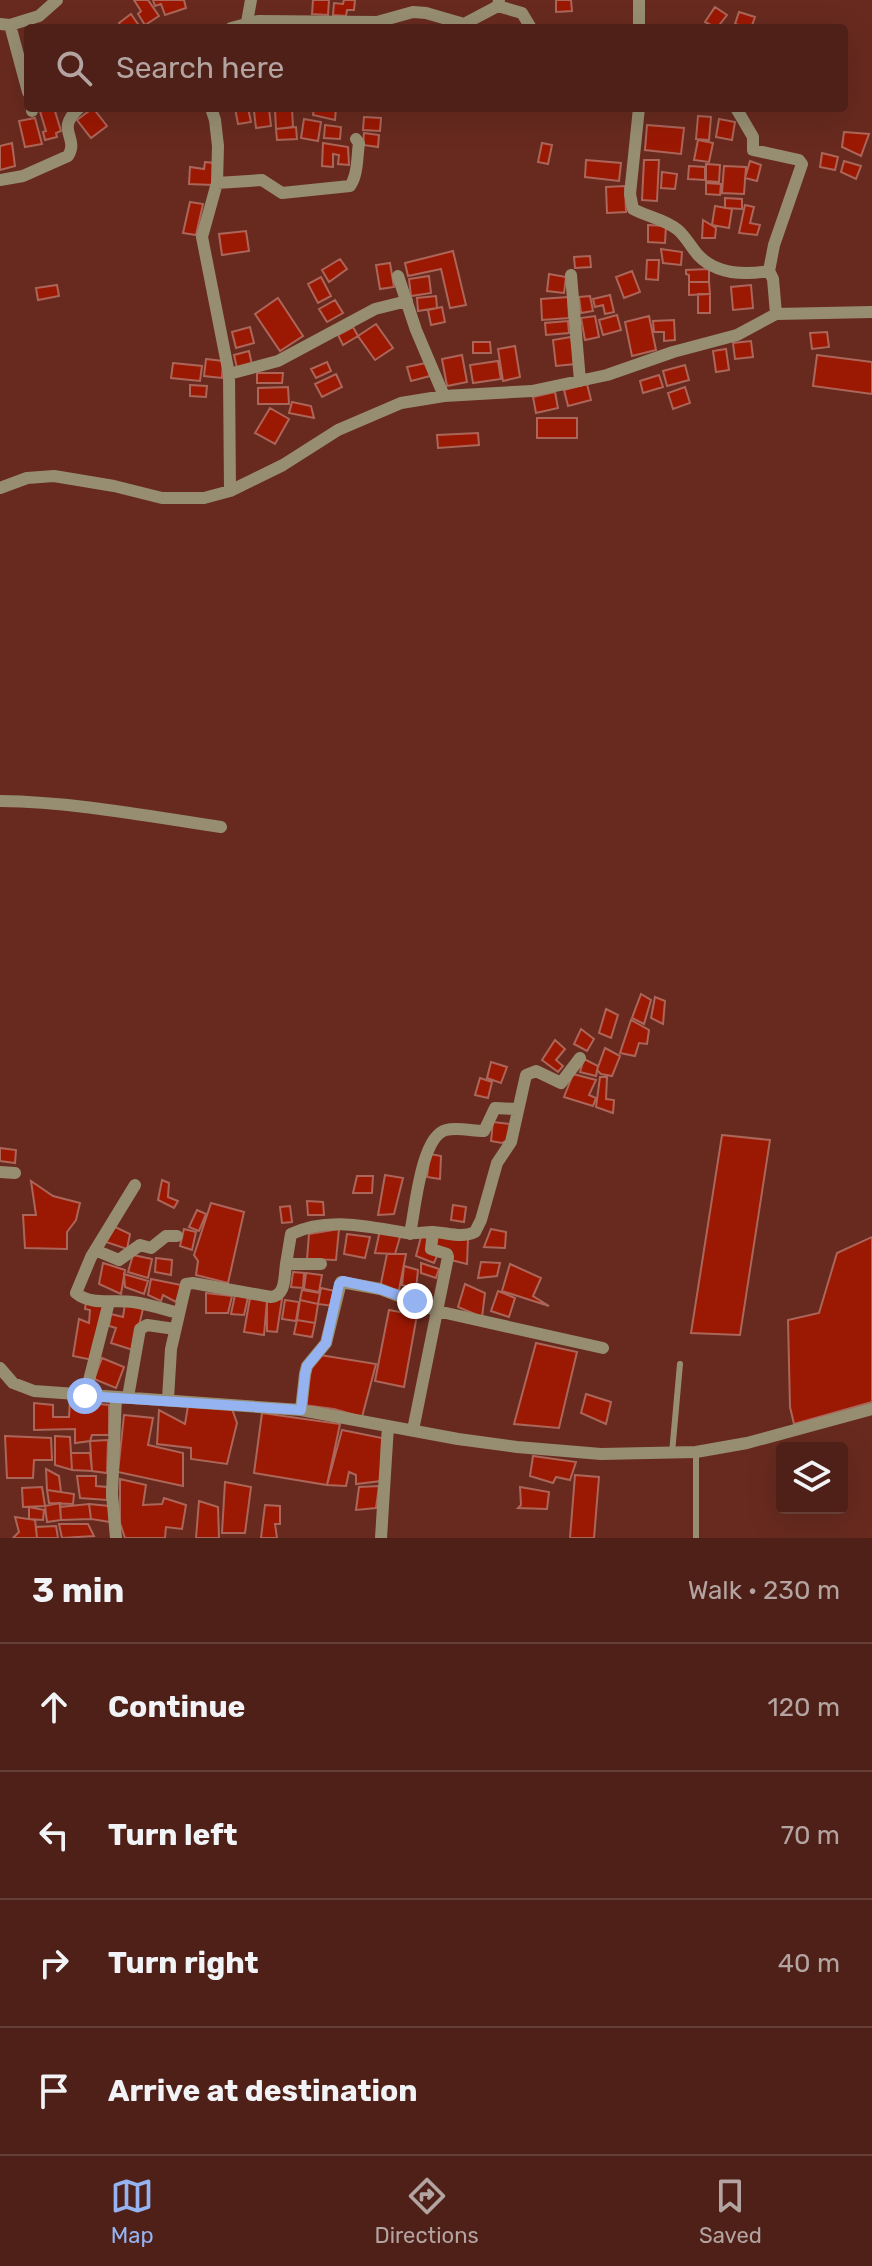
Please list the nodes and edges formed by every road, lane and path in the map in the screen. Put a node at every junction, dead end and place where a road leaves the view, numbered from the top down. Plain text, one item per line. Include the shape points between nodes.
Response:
1 (57, 0) edge
2 (251, 0) edge
3 (639, 0) edge
4 (499, 3) edge
5 (247, 22) junction
6 (5, 24) edge
7 (242, 24) edge
8 (529, 24) edge
9 (639, 24) edge
10 (24, 80) edge
11 (74, 112) edge
12 (212, 112) edge
13 (639, 112) edge
14 (738, 112) edge
15 (356, 139) dead end
16 (0, 180) edge
17 (217, 183) junction
18 (769, 271) junction
19 (571, 275) dead end
20 (398, 276) dead end
21 (407, 301) junction
22 (872, 312) edge
23 (776, 314) junction
24 (229, 374) junction
25 (580, 381) junction
26 (444, 396) junction
27 (0, 488) edge
28 (230, 491) junction
29 (0, 801) edge
30 (221, 827) dead end
31 (580, 1058) dead end
32 (516, 1109) junction
33 (0, 1172) edge
34 (15, 1173) dead end
35 (135, 1185) dead end
36 (433, 1232) junction
37 (410, 1234) junction
38 (177, 1236) dead end
39 (95, 1250) junction
40 (286, 1264) junction
41 (321, 1264) dead end
42 (109, 1302) junction
43 (437, 1311) junction
44 (178, 1313) junction
45 (175, 1329) junction
46 (603, 1348) dead end
47 (680, 1364) dead end
48 (0, 1368) edge
49 (85, 1396) junction
50 (122, 1397) junction
51 (168, 1399) junction
52 (872, 1409) edge
53 (301, 1410) junction
54 (388, 1426) junction
55 (413, 1430) junction
56 (696, 1452) junction
57 (672, 1453) junction
58 (116, 1538) edge
59 (381, 1538) edge
60 (696, 1538) edge

1 - 6 street via 39,16
2 - 5 street
3 - 9 street
4 - 5 street via 464,24 413,12 377,22
4 - 8 street via 522,13
5 - 7 street
6 - 10 street
11 - 16 street via 67,124 72,150 68,156
12 - 17 street
13 - 18 street via 633,209 668,223 709,265
14 - 18 street via 753,137 753,150 802,164
15 - 17 street via 350,186 282,193 262,180
17 - 24 street via 202,237
18 - 23 street
19 - 25 street
20 - 21 street
21 - 24 street via 375,309 278,361
21 - 26 street
22 - 23 street
23 - 25 street via 737,335
24 - 28 street
25 - 26 street via 532,391
26 - 28 street via 366,416
27 - 28 street via 54,476 162,498 204,498
29 - 30 street via 98,807
31 - 32 street via 561,1083 529,1072
32 - 36 street via 512,1138 497,1163 478,1229 464,1235
32 - 37 street via 495,1108 484,1131 447,1130 435,1137 426,1155
33 - 34 street
35 - 39 street
36 - 37 street
36 - 43 street via 431,1249 448,1257
37 - 40 street via 349,1223 297,1231 289,1236
38 - 39 street via 166,1236 151,1248 140,1245 119,1260
39 - 42 street via 76,1293
40 - 41 street
40 - 44 street via 283,1290 277,1296 189,1283
42 - 44 street via 137,1302
42 - 49 street
43 - 46 street
43 - 53 street via 380,1289 341,1282 326,1343 307,1366
43 - 55 street
44 - 45 street
45 - 50 street via 140,1329
45 - 51 street
47 - 57 lane
48 - 49 street via 24,1389
49 - 50 street
50 - 51 street
50 - 58 street via 112,1494
51 - 53 street
52 - 56 street
53 - 54 street
54 - 55 street
54 - 59 street
55 - 57 street via 517,1447
56 - 57 street
56 - 60 lane

